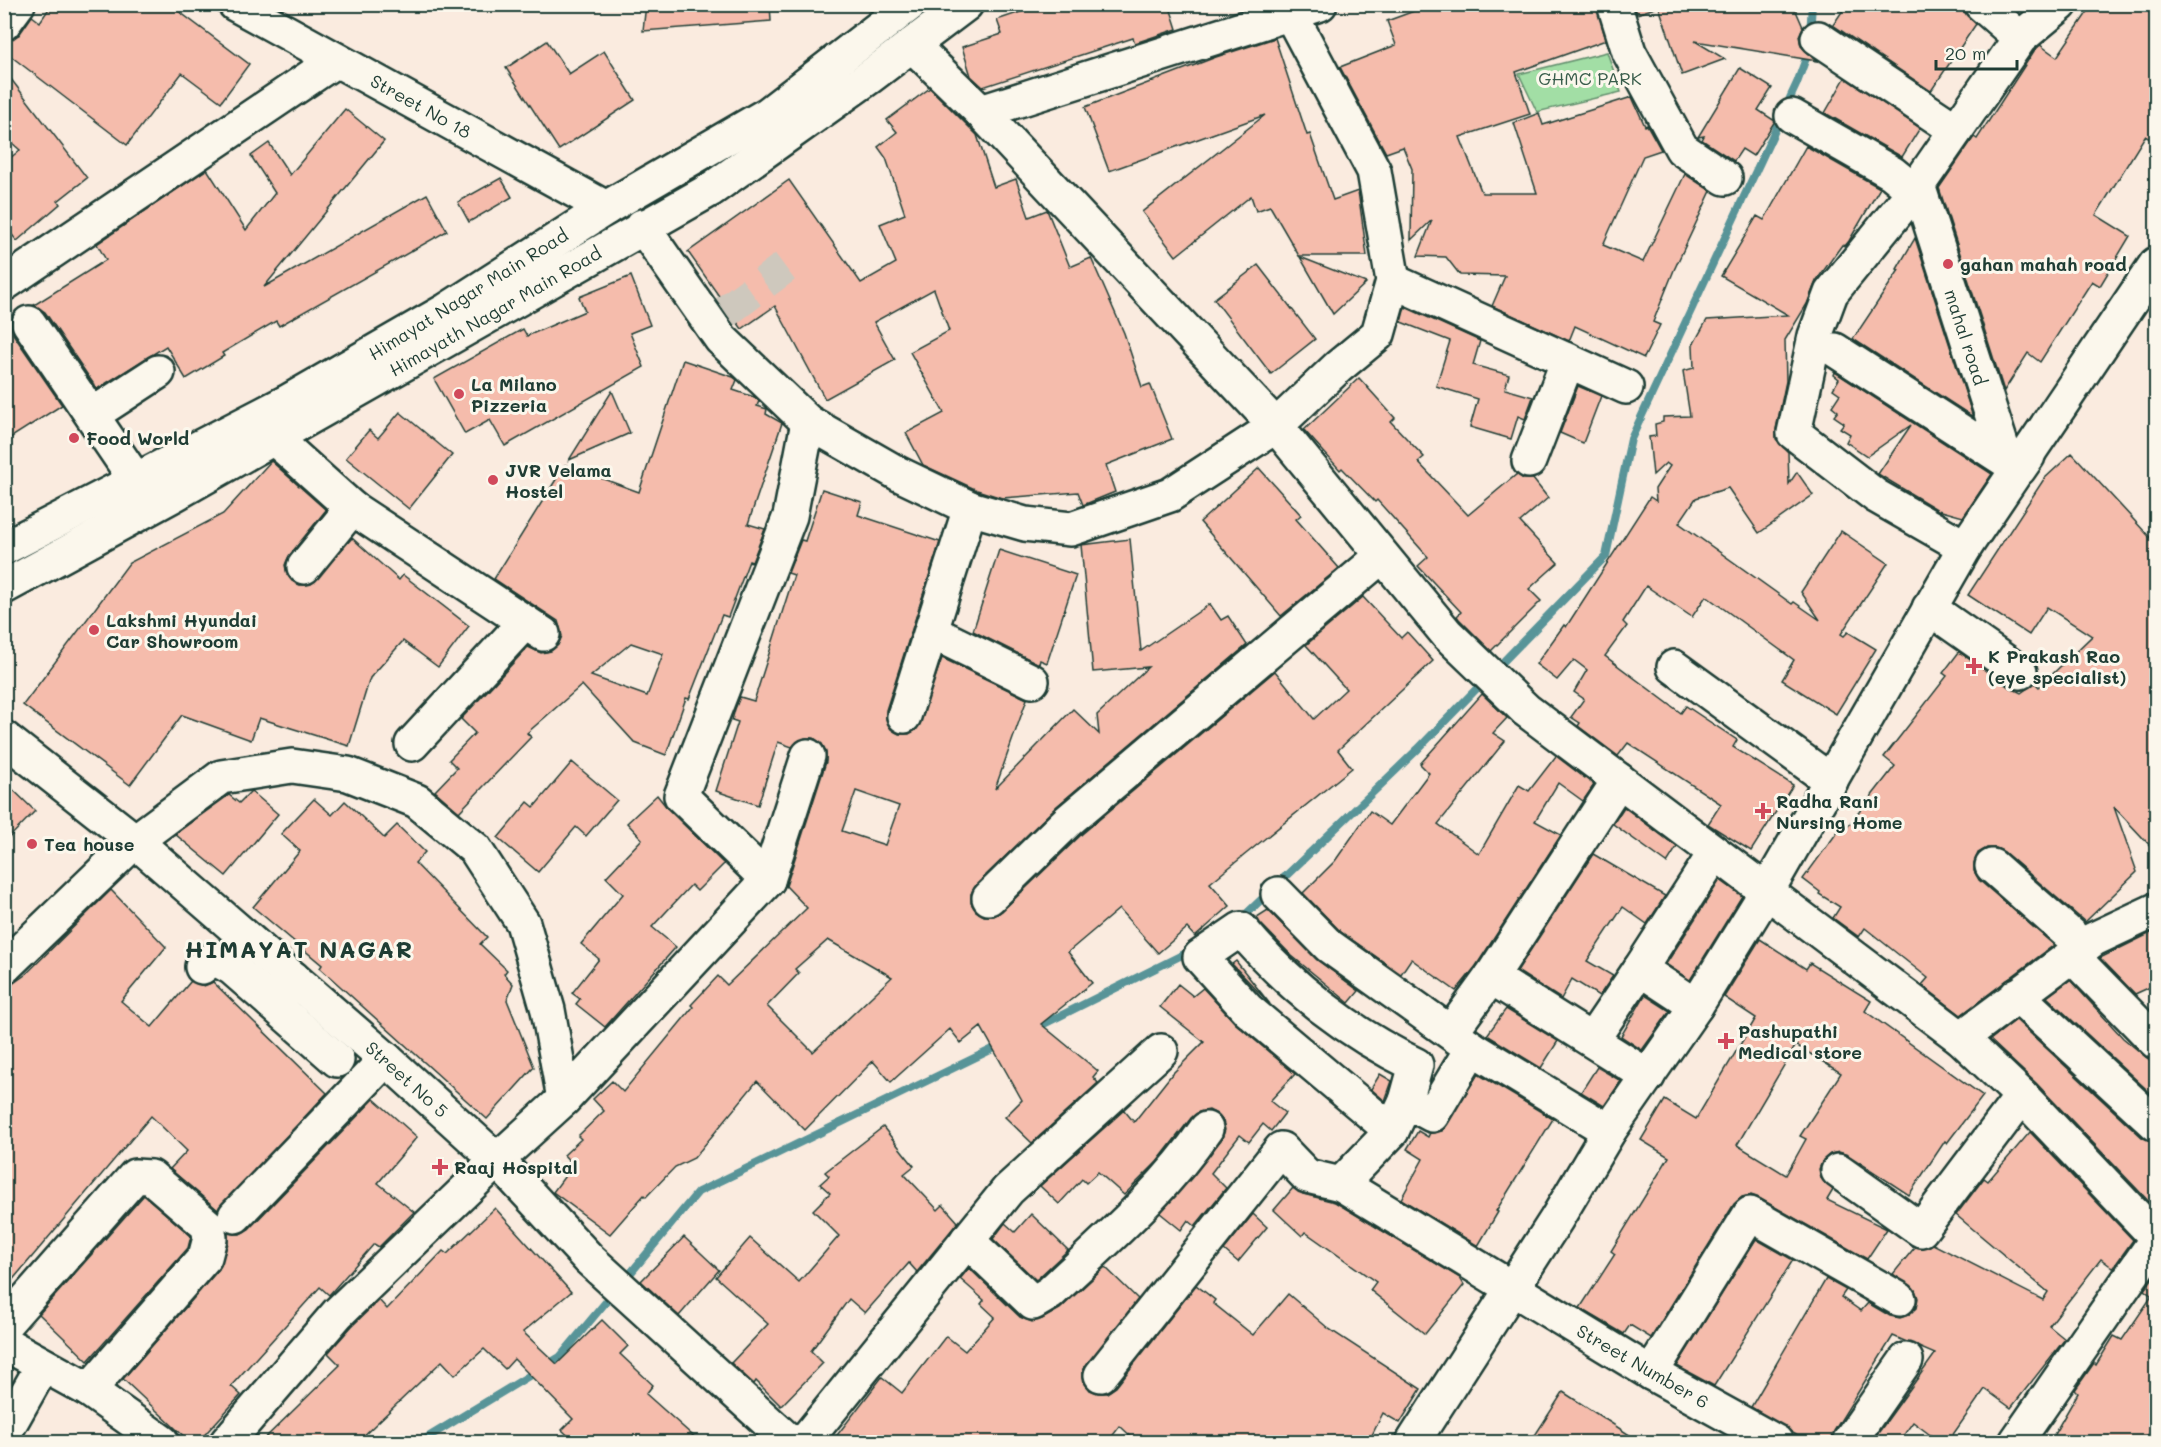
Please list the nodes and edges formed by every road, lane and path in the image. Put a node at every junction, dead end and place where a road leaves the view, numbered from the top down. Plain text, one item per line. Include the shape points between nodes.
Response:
1 (18, 4) edge
2 (235, 4) edge
3 (910, 4) edge
4 (966, 4) edge
5 (1614, 4) edge
6 (1981, 4) edge
7 (2061, 4) edge
8 (1298, 7) edge
9 (4, 23) edge
10 (1818, 38) dead end
11 (2019, 38) junction
12 (912, 45) junction
13 (336, 60) junction
14 (981, 112) junction
15 (1792, 116) dead end
16 (1956, 130) junction
17 (1725, 178) dead end
18 (1916, 188) junction
19 (606, 208) junction
20 (642, 226) junction
21 (2157, 264) edge
22 (1393, 281) junction
23 (4, 284) edge
24 (29, 323) dead end
25 (1835, 350) dead end
26 (1568, 360) junction
27 (158, 372) dead end
28 (1626, 387) dead end
29 (92, 415) junction
30 (808, 422) junction
31 (1276, 426) junction
32 (274, 438) junction
33 (1529, 460) dead end
34 (2024, 463) junction
35 (135, 479) junction
36 (352, 508) junction
37 (970, 508) junction
38 (1965, 547) junction
39 (4, 548) edge
40 (1382, 556) junction
41 (304, 567) dead end
42 (4, 586) edge
43 (1929, 608) junction
44 (932, 632) junction
45 (1674, 667) dead end
46 (2020, 672) dead end
47 (1032, 681) dead end
48 (904, 716) dead end
49 (4, 738) edge
50 (412, 744) dead end
51 (808, 756) dead end
52 (1619, 780) junction
53 (1831, 781) junction
54 (135, 841) junction
55 (1715, 853) junction
56 (1992, 866) dead end
57 (768, 880) junction
58 (1767, 891) junction
59 (1278, 894) dead end
60 (989, 898) dead end
61 (2157, 910) edge
62 (2079, 952) junction
63 (202, 967) dead end
64 (4, 968) edge
65 (1640, 969) junction
66 (1491, 976) junction
67 (282, 990) junction
68 (2017, 995) junction
69 (1696, 1006) junction
70 (2150, 1025) edge
71 (1961, 1038) junction
72 (1462, 1040) junction
73 (1592, 1040) junction
74 (1161, 1051) dead end
75 (386, 1059) junction
76 (337, 1060) dead end
77 (1648, 1076) junction
78 (2022, 1096) junction
79 (564, 1099) junction
80 (1406, 1101) junction
81 (2153, 1114) edge
82 (1206, 1129) dead end
83 (1392, 1131) junction
84 (1610, 1131) junction
85 (497, 1160) junction
86 (1838, 1171) dead end
87 (1341, 1184) junction
88 (235, 1216) dead end
89 (2157, 1238) edge
90 (968, 1240) junction
91 (1512, 1287) junction
92 (1899, 1299) dead end
93 (4, 1325) edge
94 (4, 1343) edge
95 (1905, 1360) dead end
96 (43, 1365) junction
97 (1651, 1373) junction
98 (1101, 1375) dead end
99 (89, 1390) junction
100 (4, 1434) edge
101 (162, 1443) edge
102 (227, 1443) edge
103 (790, 1443) edge
104 (804, 1443) edge
105 (1413, 1443) edge
106 (1776, 1443) edge
107 (1849, 1443) edge
108 (2016, 1443) edge

1 - 9 street
2 - 13 street, Street No 18
3 - 19 street, Himayat Nagar Main Road via 768,114
4 - 12 street, Himayath Nagar Main Road
5 - 17 street via 1629,52 1682,149
6 - 11 street
7 - 11 street
8 - 14 street
8 - 22 street via 1374,171
10 - 16 street
11 - 16 street
12 - 14 street
12 - 20 street, Himayath Nagar Main Road via 710,190
13 - 19 street, Street No 18
13 - 23 street
14 - 31 street
15 - 18 street
16 - 18 street
18 - 34 street, mahal road via 2002,447
18 - 38 street via 1831,293 1815,336 1794,433 1876,496
19 - 35 street, Himayat Nagar Main Road via 447,310 287,402
20 - 30 street via 718,318 721,339
20 - 32 street, Himayath Nagar Main Road
21 - 34 street
22 - 26 street
22 - 31 street via 1378,334
24 - 29 street
25 - 34 street
26 - 28 street
26 - 33 street
27 - 29 street
29 - 35 street
30 - 37 street via 899,474
30 - 57 street via 790,516 681,796
31 - 37 street via 1170,495 1071,529 1025,524
31 - 40 street
32 - 36 street
32 - 42 street, Himayath Nagar Main Road
34 - 38 street
35 - 39 street, Himayat Nagar Main Road
36 - 41 street
36 - 50 street via 534,628
37 - 44 street
38 - 43 street
40 - 52 street via 1447,634 1526,710
40 - 60 street via 1069,820
43 - 46 street
43 - 53 street
44 - 47 street
44 - 48 street
45 - 53 street
49 - 54 street, Street No 5
51 - 57 street
52 - 55 street
52 - 66 street
53 - 58 street
54 - 64 street
54 - 67 street, Street No 5
54 - 79 street via 221,777 292,766 348,774 417,801 475,849 523,923 548,1010
55 - 58 street
55 - 65 street
56 - 62 street
57 - 79 street
58 - 69 street
58 - 71 street
59 - 72 street via 1329,946
61 - 62 street via 2094,939
62 - 68 street
62 - 70 street
63 - 67 street via 214,958
65 - 69 street
65 - 73 street
66 - 72 street
66 - 73 street
67 - 75 street, Street No 5
67 - 76 street
68 - 71 street
68 - 81 street
69 - 77 street
71 - 78 street
72 - 80 street via 1432,1115
72 - 84 street
73 - 77 street
74 - 90 street via 1008,1190
75 - 85 street, Street No 5
75 - 88 street
77 - 84 street
78 - 86 street via 1921,1230
78 - 89 street
79 - 85 street
80 - 83 street
80 - 83 street via 1416,1065 1379,1047 1323,1008 1259,951 1241,928 1200,957 1248,1010
82 - 90 street via 1151,1198 1050,1293 1033,1303
83 - 87 street
84 - 91 street
85 - 102 street via 338,1313
85 - 103 street, Street No 5 via 589,1259
87 - 91 street, Street Number 6
87 - 98 street, Street Number 6 via 1307,1176 1281,1149
89 - 108 street
90 - 104 street
91 - 97 street, Street Number 6
91 - 105 street
92 - 97 street via 1750,1214
93 - 99 street via 135,1176 151,1177 208,1226 210,1238 205,1257
94 - 96 street
95 - 107 street
96 - 99 street
96 - 100 street
97 - 106 street, Street Number 6
99 - 101 street

